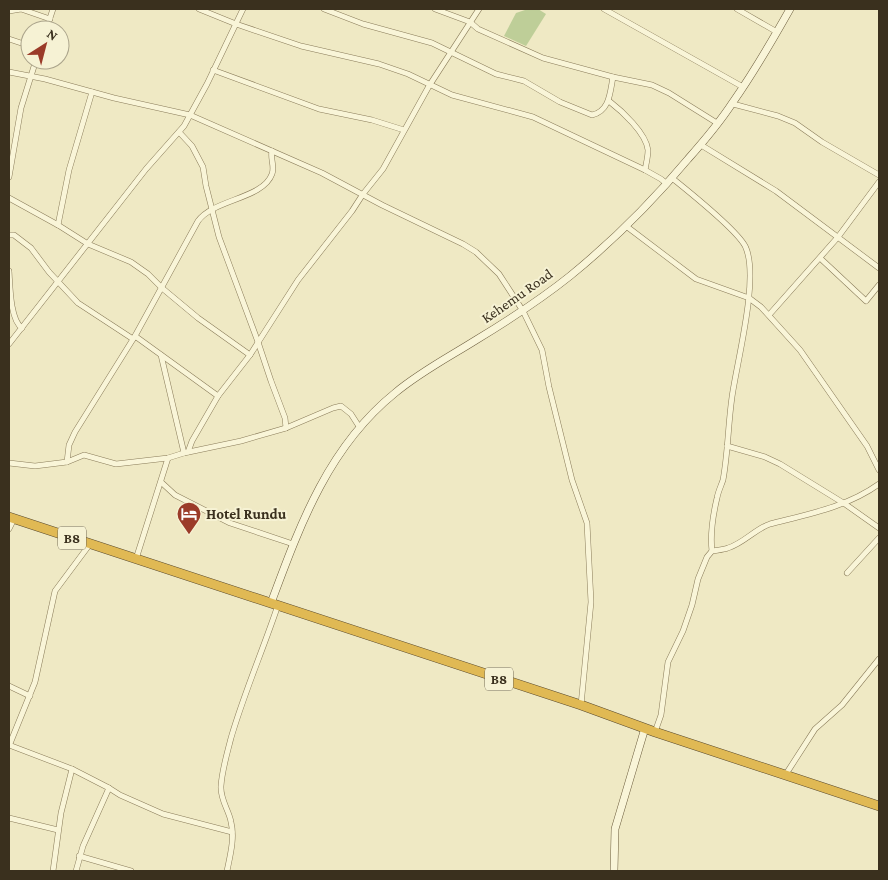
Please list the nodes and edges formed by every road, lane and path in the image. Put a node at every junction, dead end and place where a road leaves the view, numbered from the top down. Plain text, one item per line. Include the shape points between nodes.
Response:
1 (53, 9) edge
2 (199, 9) edge
3 (243, 9) edge
4 (324, 9) edge
5 (436, 9) edge
6 (479, 9) edge
7 (604, 9) edge
8 (737, 9) edge
9 (790, 9) edge
10 (9, 11) edge
11 (50, 20) joint
12 (470, 22) junction
13 (236, 24) junction
14 (777, 32) junction
15 (451, 53) junction
16 (32, 70) edge
17 (213, 70) junction
18 (9, 72) edge
19 (30, 76) junction
20 (613, 78) junction
21 (429, 86) junction
22 (743, 87) junction
23 (92, 92) junction
24 (609, 101) junction
25 (733, 104) junction
26 (190, 115) junction
27 (717, 124) junction
28 (404, 130) junction
29 (179, 132) junction
30 (701, 144) junction
31 (272, 151) junction
32 (645, 170) junction
33 (879, 175) edge
34 (9, 177) edge
35 (672, 178) junction
36 (879, 182) edge
37 (667, 184) junction
38 (363, 194) junction
39 (9, 198) edge
40 (211, 208) junction
41 (58, 225) junction
42 (626, 226) junction
43 (9, 234) edge
44 (838, 237) junction
45 (88, 244) junction
46 (820, 258) junction
47 (879, 268) edge
48 (9, 271) edge
49 (9, 276) edge
50 (58, 283) junction
51 (879, 284) edge
52 (162, 288) junction
53 (749, 298) junction
54 (523, 311) junction
55 (769, 315) junction
56 (22, 328) junction
57 (134, 337) junction
58 (258, 342) junction
59 (9, 344) edge
60 (161, 355) junction
61 (250, 355) junction
62 (218, 396) junction
63 (286, 428) junction
64 (360, 428) junction
65 (727, 446) junction
66 (186, 452) junction
67 (168, 458) junction
68 (67, 462) junction
69 (9, 463) edge
70 (879, 470) edge
71 (161, 482) junction
72 (879, 484) edge
73 (845, 504) junction
74 (11, 518) edge
75 (879, 528) edge
76 (9, 529) edge
77 (879, 538) edge
78 (90, 544) junction
79 (293, 544) junction
80 (712, 551) junction
81 (136, 559) junction
82 (847, 573) dead end
83 (274, 604) junction
84 (879, 659) edge
85 (9, 686) edge
86 (30, 696) junction
87 (581, 705) junction
88 (645, 728) junction
89 (655, 732) junction
90 (9, 745) edge
91 (72, 769) junction
92 (786, 774) junction
93 (109, 788) junction
94 (879, 806) edge
95 (9, 818) edge
96 (58, 830) junction
97 (232, 832) junction
98 (80, 856) junction
99 (53, 871) edge
100 (76, 871) edge
101 (131, 871) edge
102 (227, 871) edge
103 (614, 871) edge

1 - 11 street
2 - 13 street
3 - 13 street
4 - 15 street via 363,24 432,43
5 - 12 street
6 - 12 street
7 - 22 street
8 - 14 street
9 - 14 street, Kehemu Road
10 - 11 street via 21,9
12 - 15 street
12 - 20 street via 478,29 543,58
13 - 17 street
13 - 21 street via 301,46 379,64 408,74
14 - 22 street, Kehemu Road
15 - 21 street
15 - 24 street via 496,74 524,81 560,102 592,115
16 - 19 street
17 - 26 street
17 - 28 street via 319,109
18 - 19 street
19 - 23 street
19 - 34 street via 16,128
20 - 24 street
20 - 27 street via 652,85
21 - 28 street
21 - 32 street via 532,117
22 - 25 street, Kehemu Road
23 - 26 street
23 - 41 street via 69,170
24 - 32 street via 645,139 648,149
25 - 27 street, Kehemu Road
25 - 33 street via 795,124
26 - 29 street
26 - 31 street
27 - 30 street, Kehemu Road
28 - 38 street via 383,169
29 - 40 street via 200,160
29 - 45 street
30 - 35 street, Kehemu Road
30 - 44 street via 776,191
31 - 38 street
31 - 40 street via 273,172 264,184 238,199
32 - 37 street
35 - 37 street, Kehemu Road
35 - 53 street via 744,244 748,257
36 - 44 street
37 - 42 street, Kehemu Road
38 - 54 street via 476,252 500,274
38 - 58 street via 298,280
39 - 41 street
40 - 52 street via 198,221
40 - 58 street via 218,238
41 - 45 street
42 - 53 street via 696,278
42 - 54 street, Kehemu Road via 571,275
43 - 50 street via 31,248
44 - 46 street
44 - 47 street
45 - 50 street
45 - 52 street via 131,262
46 - 51 street via 866,301
46 - 55 street
48 - 49 street
49 - 56 street via 13,310
50 - 56 street
50 - 57 street via 78,303
52 - 57 street
52 - 61 street
53 - 55 street
53 - 65 street
54 - 64 street, Kehemu Road via 412,380 384,401
54 - 87 street via 542,350 572,480 587,523 591,602
55 - 70 street via 800,350 862,439
56 - 59 street
57 - 60 street
57 - 68 street via 75,432
58 - 61 street
58 - 63 street
60 - 62 street
60 - 66 street
61 - 62 street
62 - 66 street
63 - 64 street via 341,406
63 - 66 street
64 - 79 street, Kehemu Road via 321,483
65 - 73 street via 774,461
65 - 80 street via 711,540
66 - 67 street
67 - 68 street via 116,464 84,455
67 - 71 street
68 - 69 street via 35,466
71 - 79 street via 175,494 230,523
71 - 81 street
72 - 73 street
73 - 75 street
73 - 80 street via 763,526 727,549
74 - 76 street
74 - 78 highway, B8
77 - 82 street
78 - 81 highway, B8
78 - 86 street via 55,590
79 - 83 street, Kehemu Road
80 - 89 street via 698,579 683,631 668,662 661,716
81 - 83 highway, B8
83 - 87 highway, B8
83 - 97 street via 224,764 220,788
84 - 92 street via 842,705 815,729
85 - 86 street
86 - 90 street
87 - 88 highway, B8
88 - 89 highway, B8
88 - 103 street via 614,829
89 - 92 highway, B8
90 - 91 street
91 - 93 street
91 - 96 street
92 - 94 highway, B8
93 - 97 street via 163,814
93 - 98 street
95 - 96 street
96 - 99 street
97 - 102 street
98 - 100 street
98 - 101 street

